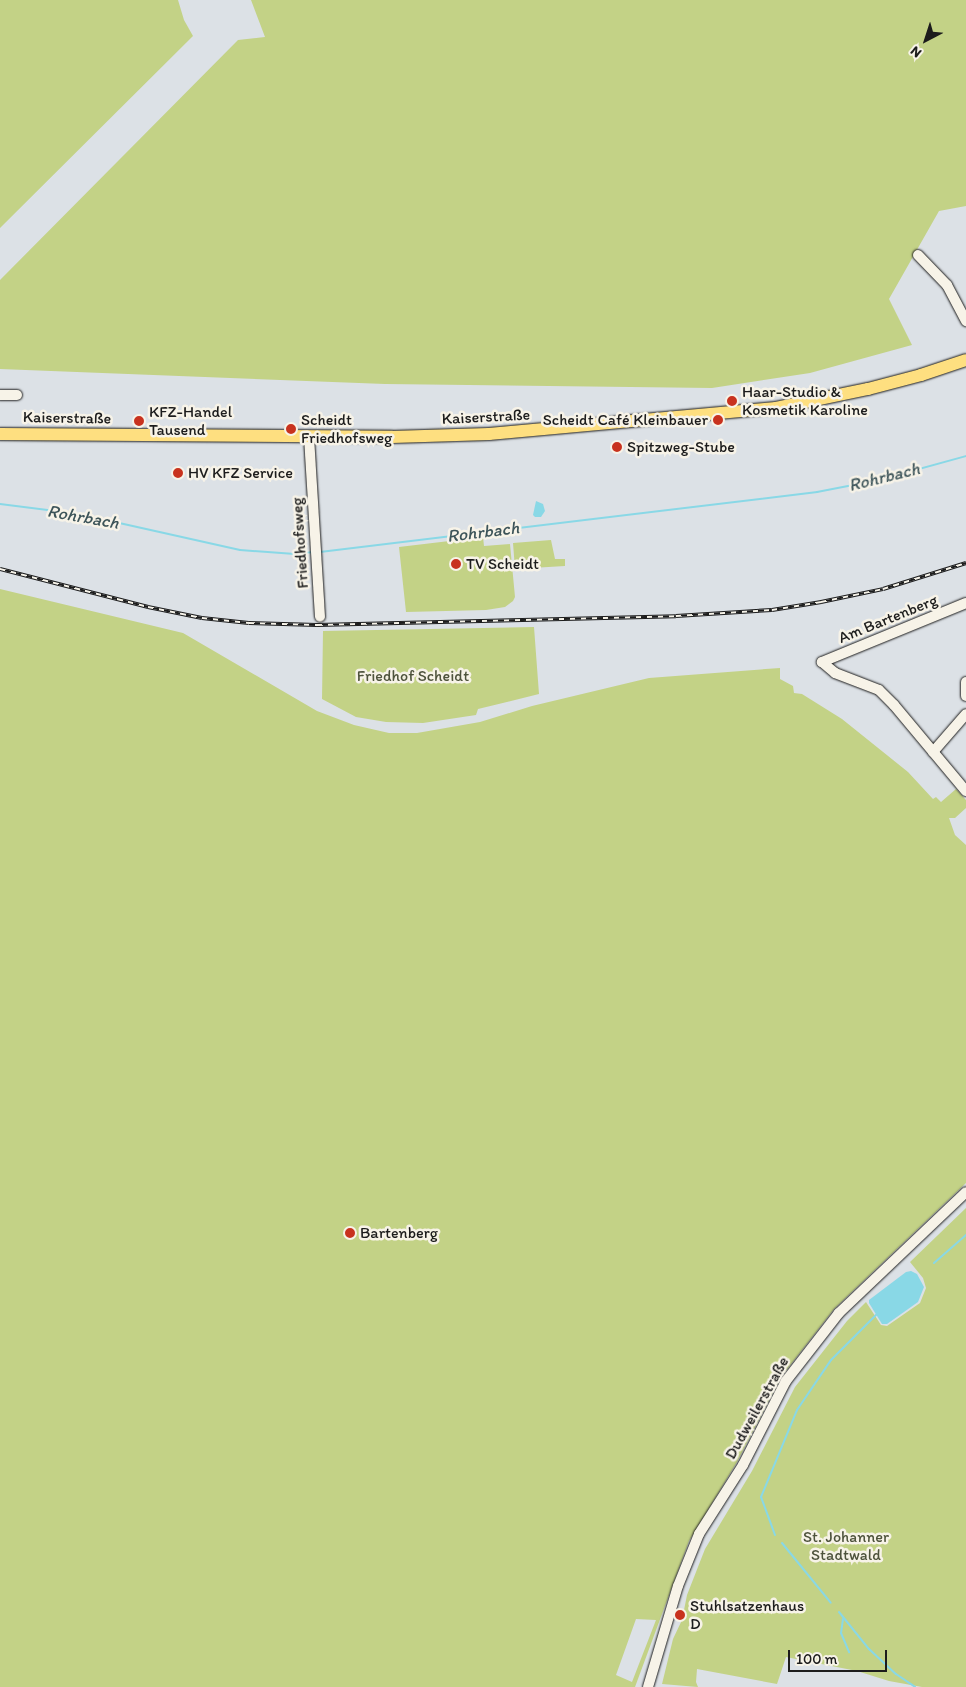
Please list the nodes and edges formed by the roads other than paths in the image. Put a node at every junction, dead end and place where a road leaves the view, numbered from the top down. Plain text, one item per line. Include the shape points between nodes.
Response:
1 (918, 255) dead end
2 (962, 301) edge
3 (966, 321) edge
4 (966, 360) edge
5 (0, 395) edge
6 (17, 395) dead end
7 (0, 434) edge
8 (309, 437) junction
9 (966, 604) edge
10 (320, 616) dead end
11 (966, 682) edge
12 (966, 696) edge
13 (966, 714) edge
14 (933, 752) junction
15 (966, 791) edge
16 (966, 1192) edge
17 (648, 1687) edge

1 - 2 street
2 - 3 street
4 - 8 main road, Kaiserstraße via 920,375 776,408 488,434
5 - 6 street
7 - 8 main road, Kaiserstraße
8 - 10 street, Friedhofsweg
9 - 14 street, Am Bartenberg via 822,662 835,674 879,690
11 - 12 street
13 - 14 street
14 - 15 street
16 - 17 street, Dudweilerstraße via 839,1313 786,1381 742,1465 699,1534 674,1598

